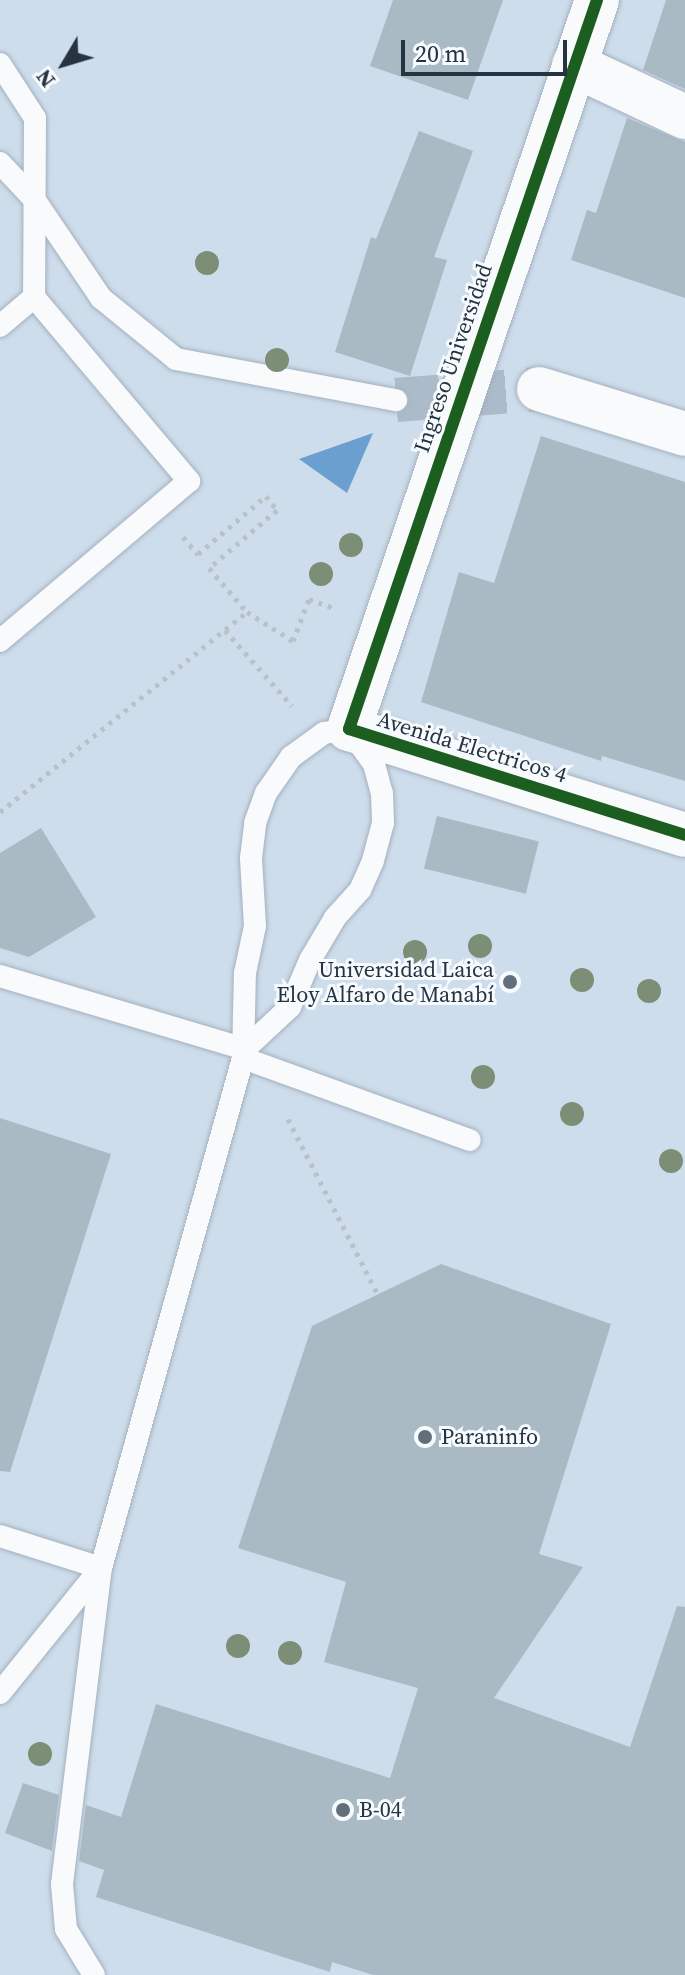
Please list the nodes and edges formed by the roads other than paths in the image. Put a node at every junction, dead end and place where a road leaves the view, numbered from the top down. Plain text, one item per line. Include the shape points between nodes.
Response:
1 (597, 0) edge
2 (0, 64) edge
3 (574, 65) junction
4 (685, 117) edge
5 (0, 163) edge
6 (34, 199) junction
7 (34, 297) junction
8 (0, 326) edge
9 (539, 389) tunnel mouth
10 (396, 400) tunnel mouth
11 (685, 434) edge
12 (0, 641) edge
13 (349, 729) junction
14 (685, 835) edge
15 (0, 976) edge
16 (244, 1053) junction
17 (470, 1140) dead end
18 (0, 1536) edge
19 (101, 1568) junction
20 (0, 1693) edge
21 (94, 1975) edge

1 - 3 street, Ingreso Universidad
2 - 6 lane via 35,118
3 - 4 street
3 - 13 street, Ingreso Universidad
5 - 6 lane
6 - 7 lane
6 - 10 lane via 101,298 176,359
7 - 8 lane
7 - 12 lane via 189,481
9 - 11 street
13 - 14 street, Avenida Electricos 4
13 - 16 lane via 324,733 291,757 266,793 255,823 255,926 245,973
13 - 16 lane via 374,764 382,793 383,823 373,861 360,890 335,918 310,960 290,1007
15 - 16 lane
16 - 17 lane
16 - 19 lane
18 - 19 lane
19 - 20 lane
19 - 21 lane via 62,1884 66,1929

